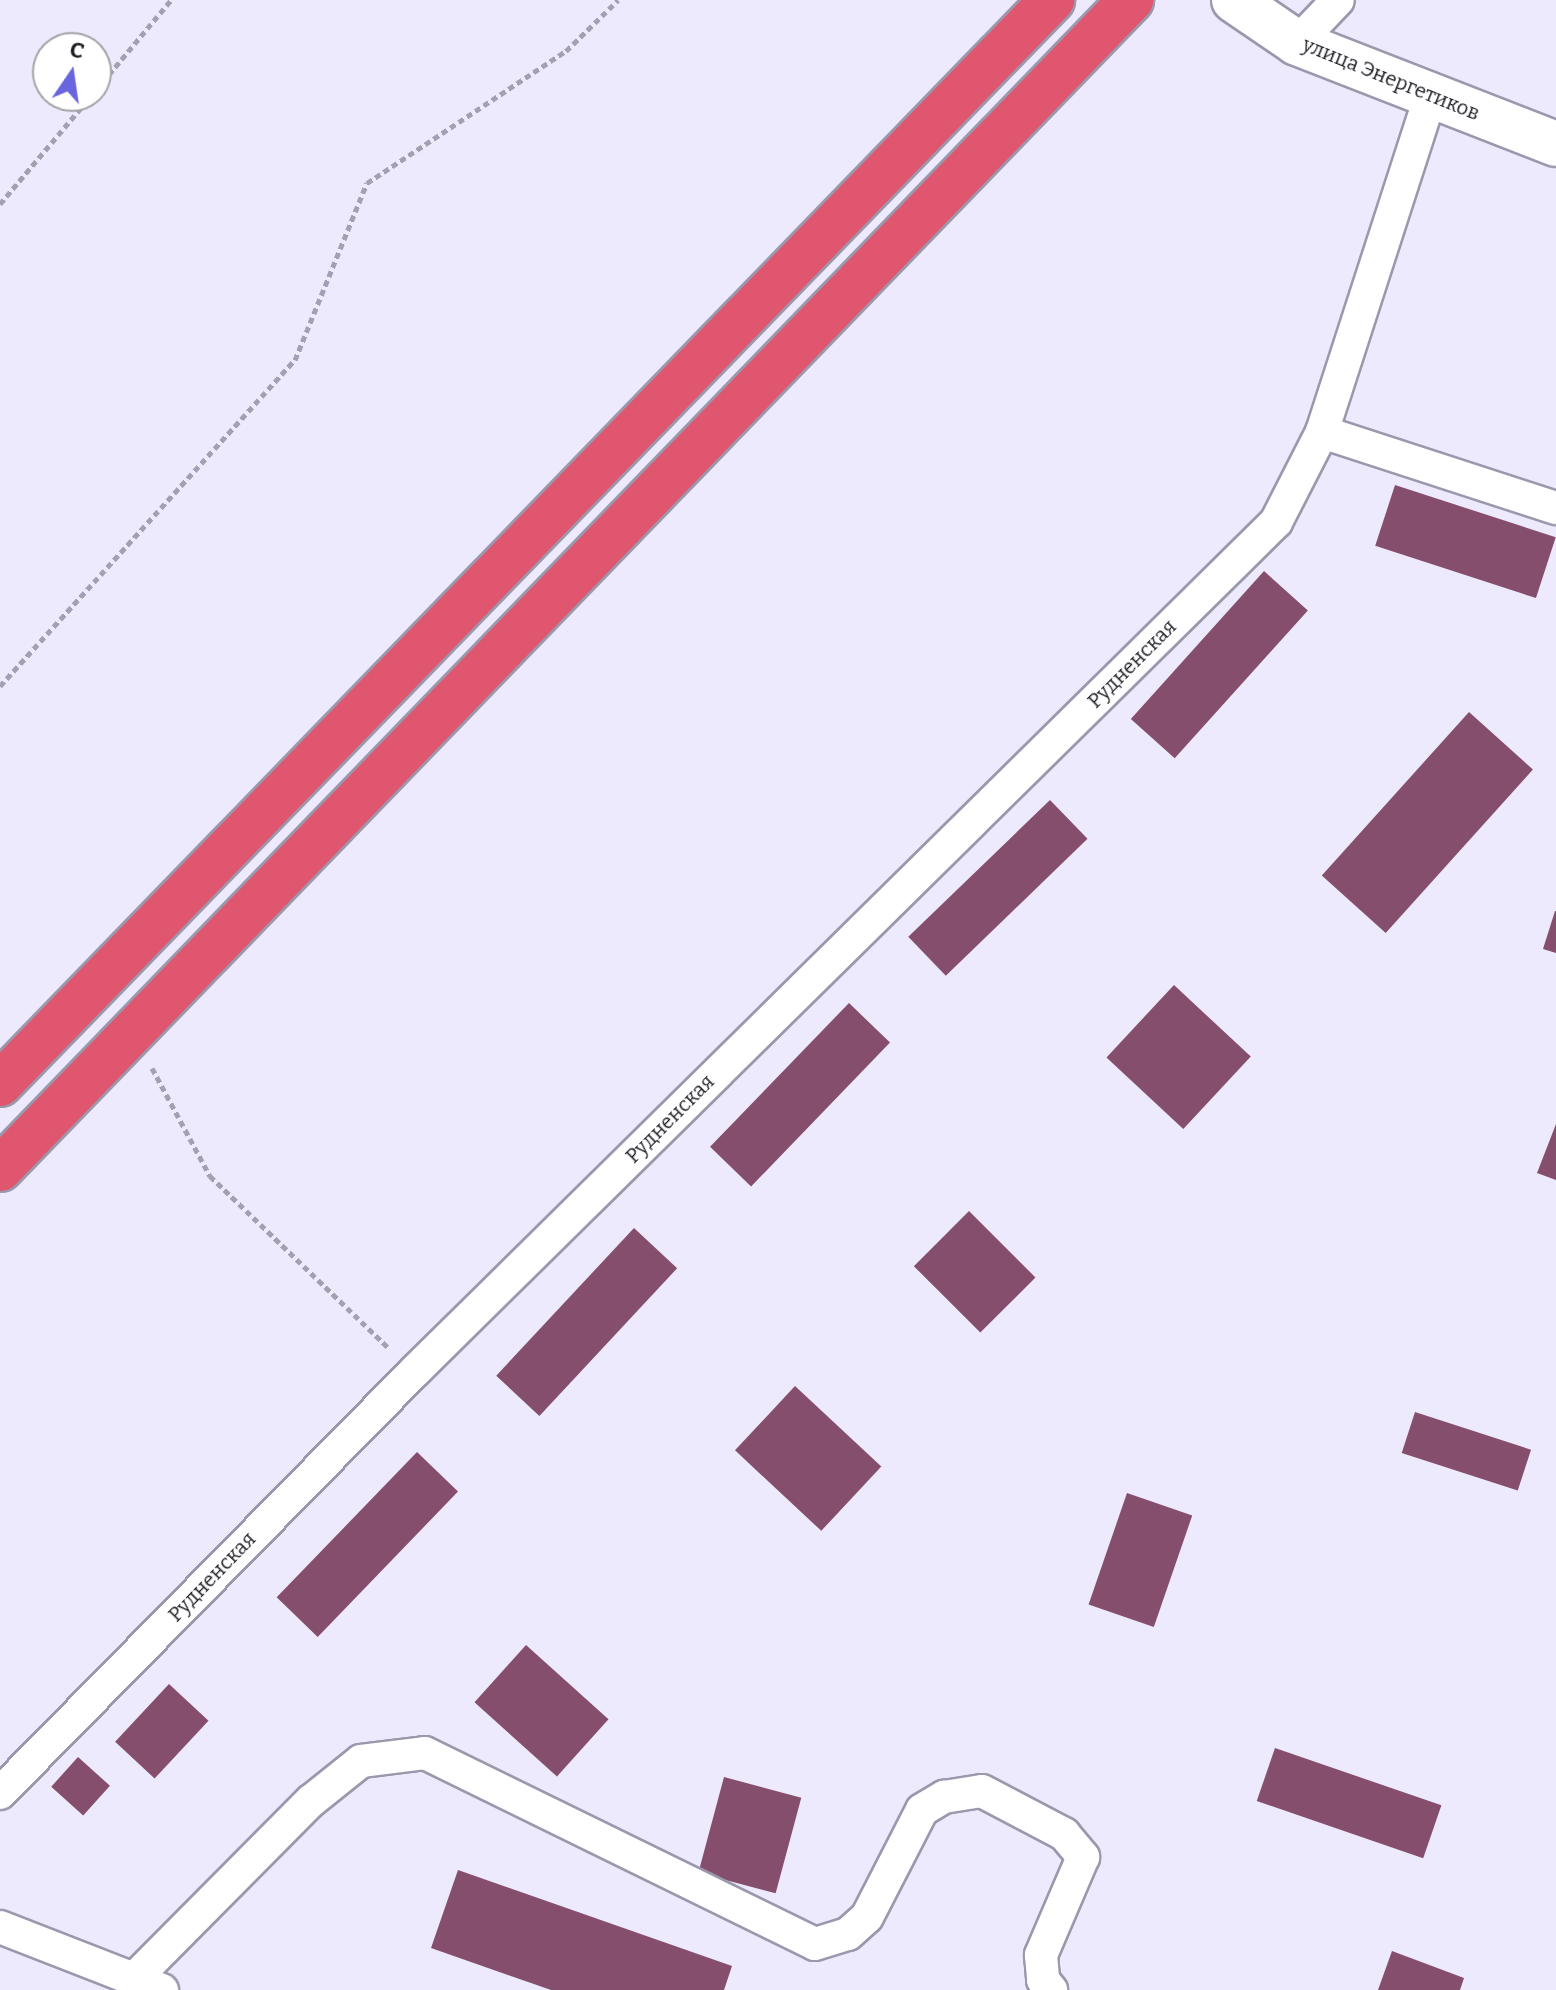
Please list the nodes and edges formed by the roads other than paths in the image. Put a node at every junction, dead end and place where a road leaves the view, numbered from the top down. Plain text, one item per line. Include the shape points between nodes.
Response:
1 (1052, 0) edge
2 (1131, 0) edge
3 (1234, 0) edge
4 (1338, 0) edge
5 (1297, 43) junction
6 (1431, 95) junction
7 (1556, 144) edge
8 (1322, 432) junction
9 (1556, 508) edge
10 (0, 1084) edge
11 (0, 1169) edge
12 (0, 1793) edge
13 (0, 1927) edge
14 (148, 1984) edge
15 (1051, 1990) edge

1 - 10 highway
2 - 11 highway
3 - 5 street, улица Энергетиков
4 - 5 street
5 - 6 street, улица Энергетиков
6 - 7 street, улица Энергетиков
6 - 8 street, Рудненская
8 - 9 street
8 - 12 street, Рудненская via 1276,522 414,1372
13 - 14 street
14 - 15 street via 311,1801 361,1761 425,1753 815,1944 848,1934 867,1917 922,1810 944,1797 982,1791 1064,1834 1083,1857 1041,1955 1043,1980

